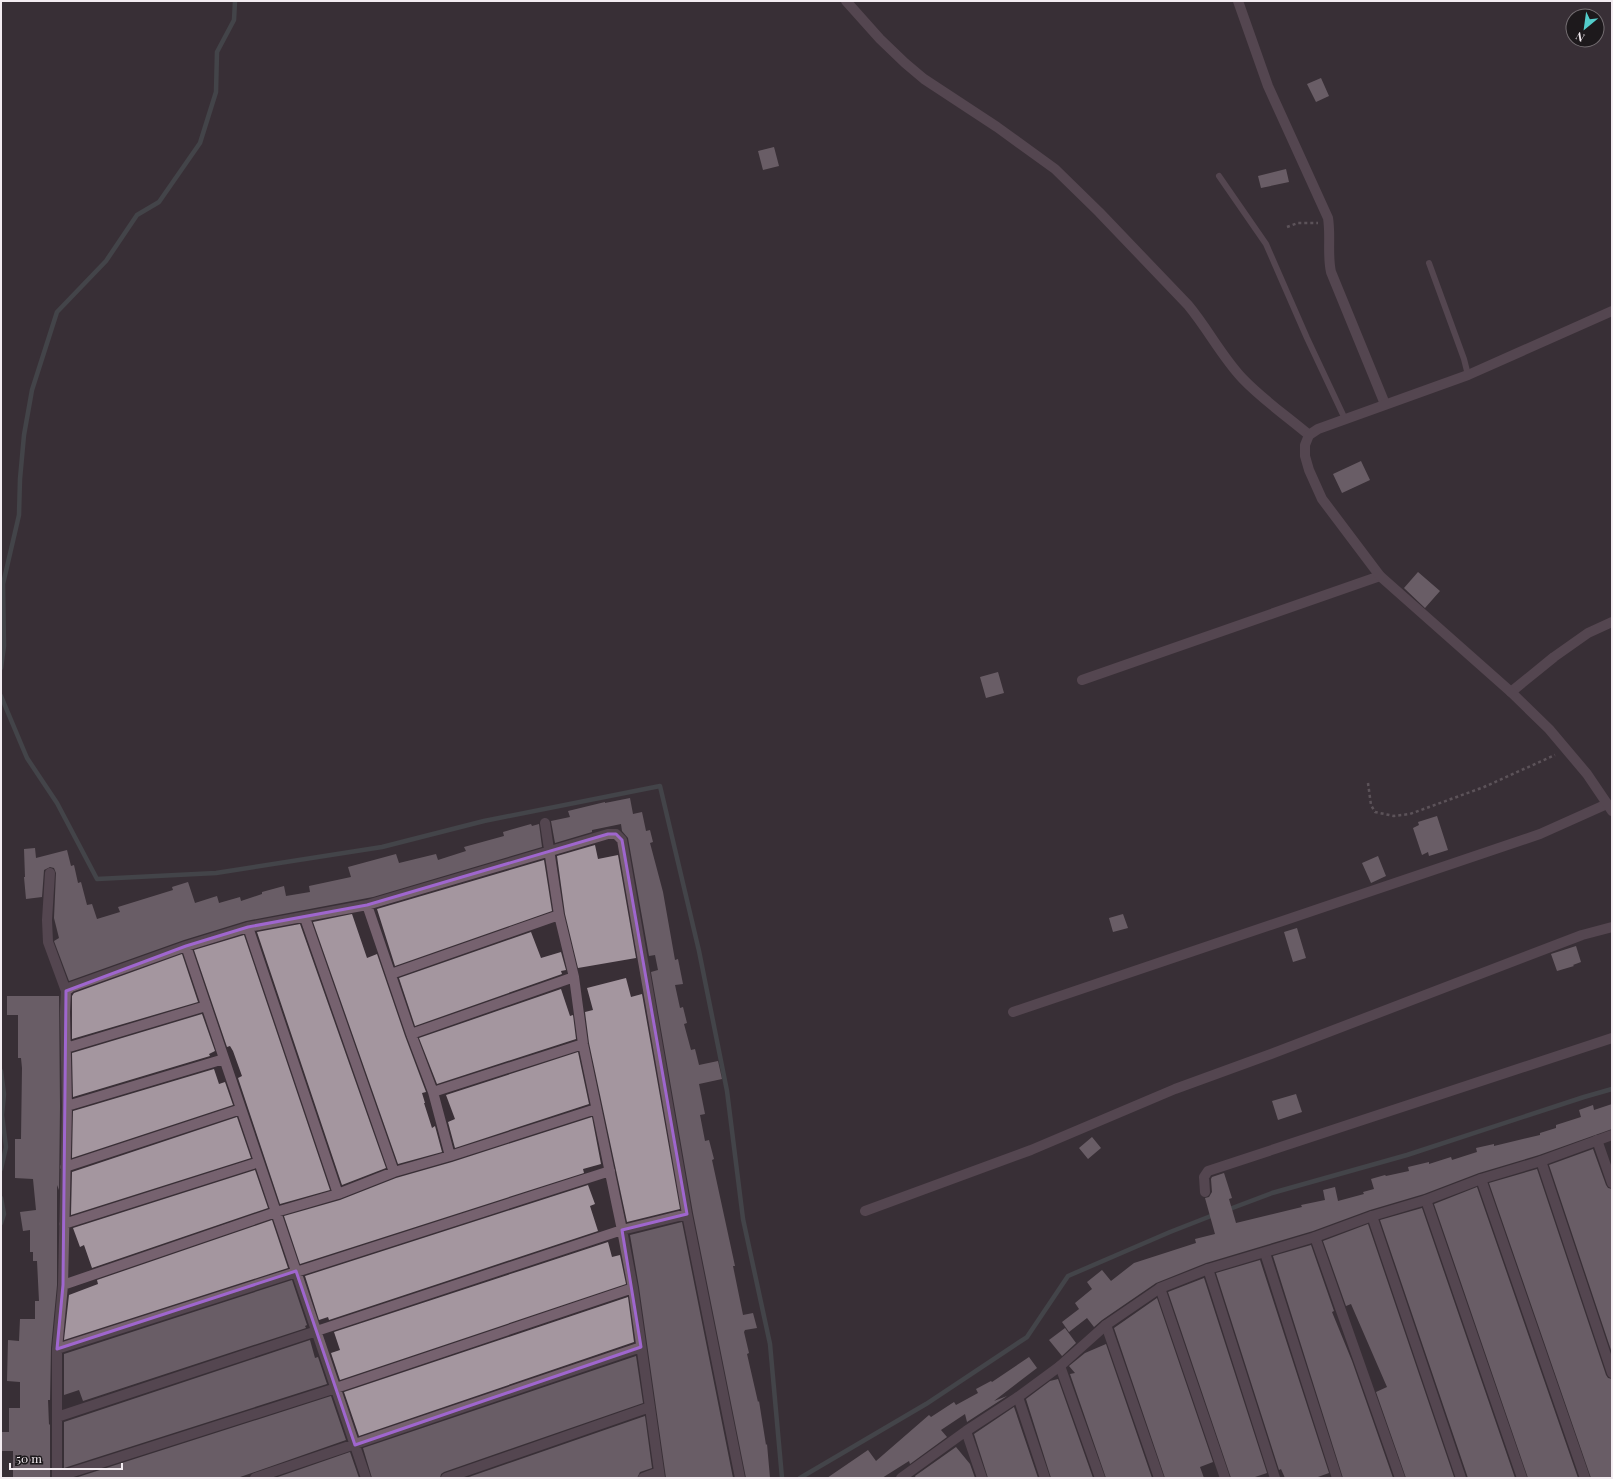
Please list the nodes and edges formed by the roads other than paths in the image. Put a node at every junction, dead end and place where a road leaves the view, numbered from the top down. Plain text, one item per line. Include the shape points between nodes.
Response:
1 (846, 1) edge
2 (1238, 1) edge
3 (1219, 176) dead end
4 (1429, 262) dead end
5 (1612, 311) edge
6 (1468, 375) junction
7 (1385, 404) junction
8 (1345, 419) junction
9 (1310, 436) junction
10 (1380, 576) junction
11 (1612, 622) edge
12 (1082, 680) dead end
13 (1511, 692) junction
14 (1610, 808) edge
15 (546, 823) dead end
16 (551, 852) junction
17 (50, 873) dead end
18 (368, 905) junction
19 (559, 914) junction
20 (305, 918) junction
21 (248, 927) junction
22 (1612, 927) edge
23 (186, 946) junction
24 (391, 974) junction
25 (574, 977) junction
26 (66, 991) junction
27 (206, 1006) junction
28 (1013, 1012) dead end
29 (411, 1034) junction
30 (1612, 1038) edge
31 (583, 1044) junction
32 (66, 1048) junction
33 (224, 1059) junction
34 (433, 1092) junction
35 (67, 1106) junction
36 (241, 1109) junction
37 (596, 1109) junction
38 (1612, 1135) edge
39 (1598, 1140) junction
40 (450, 1156) junction
41 (1541, 1161) junction
42 (259, 1162) junction
43 (65, 1167) junction
44 (610, 1170) junction
45 (394, 1172) junction
46 (1481, 1179) junction
47 (1612, 1183) edge
48 (1205, 1192) dead end
49 (338, 1194) junction
50 (1426, 1200) junction
51 (865, 1210) dead end
52 (276, 1212) junction
53 (687, 1214) junction
54 (1372, 1216) junction
55 (64, 1224) junction
56 (622, 1230) junction
57 (1315, 1237) junction
58 (1265, 1253) junction
59 (1208, 1269) junction
60 (296, 1271) junction
61 (63, 1284) junction
62 (633, 1288) junction
63 (1160, 1288) junction
64 (1106, 1325) junction
65 (316, 1332) junction
66 (641, 1348) junction
67 (57, 1349) junction
68 (1060, 1366) junction
69 (1612, 1373) edge
70 (336, 1388) junction
71 (1018, 1397) junction
72 (650, 1407) junction
73 (57, 1417) junction
74 (966, 1431) junction
75 (355, 1445) junction
76 (660, 1475) edge
77 (911, 1475) edge
78 (58, 1477) edge
79 (255, 1478) edge
80 (366, 1478) edge
81 (446, 1478) edge
82 (643, 1478) edge
83 (740, 1478) edge
84 (901, 1478) edge
85 (982, 1478) edge
86 (1045, 1478) edge
87 (1100, 1478) edge
88 (1159, 1478) edge
89 (1225, 1478) edge
90 (1275, 1478) edge
91 (1337, 1478) edge
92 (1400, 1478) edge
93 (1461, 1478) edge
94 (1522, 1478) edge
95 (1585, 1478) edge

1 - 9 street via 885,44 924,79 1038,156 1073,185 1188,305 1244,380
2 - 7 street via 1268,86 1328,222 1331,272
3 - 8 lane via 1266,244
4 - 6 lane
5 - 6 street
6 - 7 street
7 - 8 street
8 - 9 street via 1318,429
9 - 10 street via 1305,445 1305,456 1322,499
10 - 12 street
10 - 13 street
11 - 13 street via 1588,632
13 - 14 street via 1567,750
14 - 28 street
15 - 16 street
16 - 18 street
16 - 19 street
16 - 53 street via 608,834 616,834 622,840
17 - 26 street via 48,942
18 - 20 street
18 - 24 street
19 - 24 street
19 - 25 street
20 - 21 street
20 - 45 street
21 - 23 street
21 - 49 street
22 - 51 street via 1582,935 1175,1089 1031,1150
23 - 26 street
23 - 27 street
24 - 29 street
25 - 29 street
25 - 31 street
26 - 32 street
27 - 32 street
27 - 33 street
29 - 34 street
30 - 48 street via 1208,1171 1204,1177
31 - 34 street
31 - 37 street
32 - 35 street
33 - 35 street
33 - 36 street
34 - 40 street
35 - 43 street
36 - 42 street
36 - 43 street
37 - 40 street
37 - 44 street
38 - 39 street
39 - 41 street
39 - 47 street
40 - 45 street
41 - 46 street
41 - 69 street
42 - 52 street
42 - 55 street
43 - 55 street
44 - 56 street
44 - 60 street
45 - 49 street
46 - 50 street
46 - 95 street
49 - 52 street
50 - 54 street
50 - 94 street
52 - 60 street
52 - 61 street
53 - 56 street
53 - 83 street
54 - 57 street
54 - 93 street
55 - 61 street
56 - 62 street
56 - 65 street
57 - 58 street
57 - 92 street
58 - 59 street
58 - 91 street
59 - 63 street
59 - 90 street
60 - 65 street
60 - 67 street
61 - 67 street
62 - 66 street
62 - 70 street
63 - 64 street
63 - 89 street
64 - 68 street
64 - 88 street
65 - 70 street
65 - 73 street
66 - 72 street
66 - 75 street
67 - 73 street
68 - 71 street
68 - 87 street
70 - 75 street
70 - 78 street
71 - 74 street
71 - 86 street
72 - 76 street
72 - 81 street
73 - 78 street
74 - 77 street
74 - 85 street
75 - 79 street
75 - 80 street
76 - 82 street
77 - 84 street

